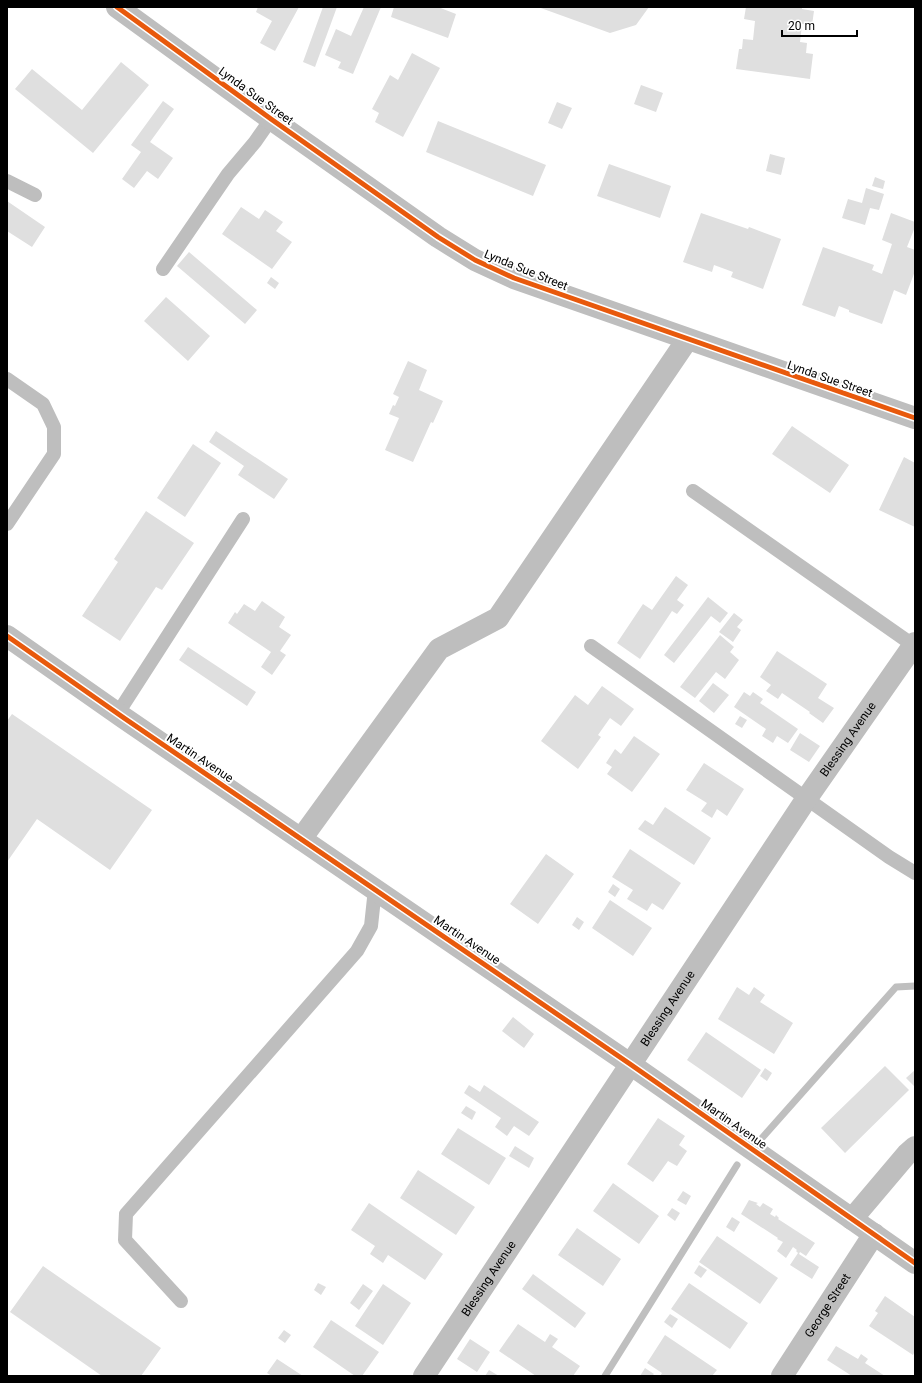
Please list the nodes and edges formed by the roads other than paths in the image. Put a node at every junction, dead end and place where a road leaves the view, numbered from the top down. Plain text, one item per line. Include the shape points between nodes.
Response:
1 (117, 7) edge
2 (271, 119) junction
3 (7, 181) edge
4 (35, 195) dead end
5 (162, 269) dead end
6 (688, 340) junction
7 (7, 380) edge
8 (915, 418) edge
9 (693, 491) dead end
10 (243, 519) dead end
11 (7, 524) edge
12 (7, 636) edge
13 (914, 644) edge
14 (591, 646) dead end
15 (118, 714) junction
16 (807, 798) junction
17 (301, 839) junction
18 (915, 873) edge
19 (375, 889) junction
20 (630, 1064) junction
21 (915, 1148) edge
22 (852, 1219) junction
23 (874, 1234) junction
24 (915, 1263) edge
25 (181, 1301) dead end
26 (424, 1376) edge
27 (782, 1376) edge

1 - 2 street, Lynda Sue Street
2 - 5 lane via 228,174
2 - 6 street, Lynda Sue Street via 438,237 475,260 514,278
3 - 4 lane
6 - 8 street, Lynda Sue Street
6 - 17 street via 498,618 438,649
7 - 11 lane via 43,404 54,427 54,454
9 - 13 lane
10 - 15 lane
12 - 15 street, Martin Avenue
13 - 16 street, Blessing Avenue
14 - 16 lane
15 - 17 street, Martin Avenue
16 - 18 lane
16 - 20 street, Blessing Avenue
17 - 19 street, Martin Avenue
19 - 20 street, Martin Avenue
19 - 25 lane via 371,926 357,951 126,1214 125,1240
20 - 22 street, Martin Avenue
20 - 26 street, Blessing Avenue
21 - 22 street via 907,1154
22 - 23 street, Martin Avenue
23 - 24 street, Martin Avenue
23 - 27 street, George Street

